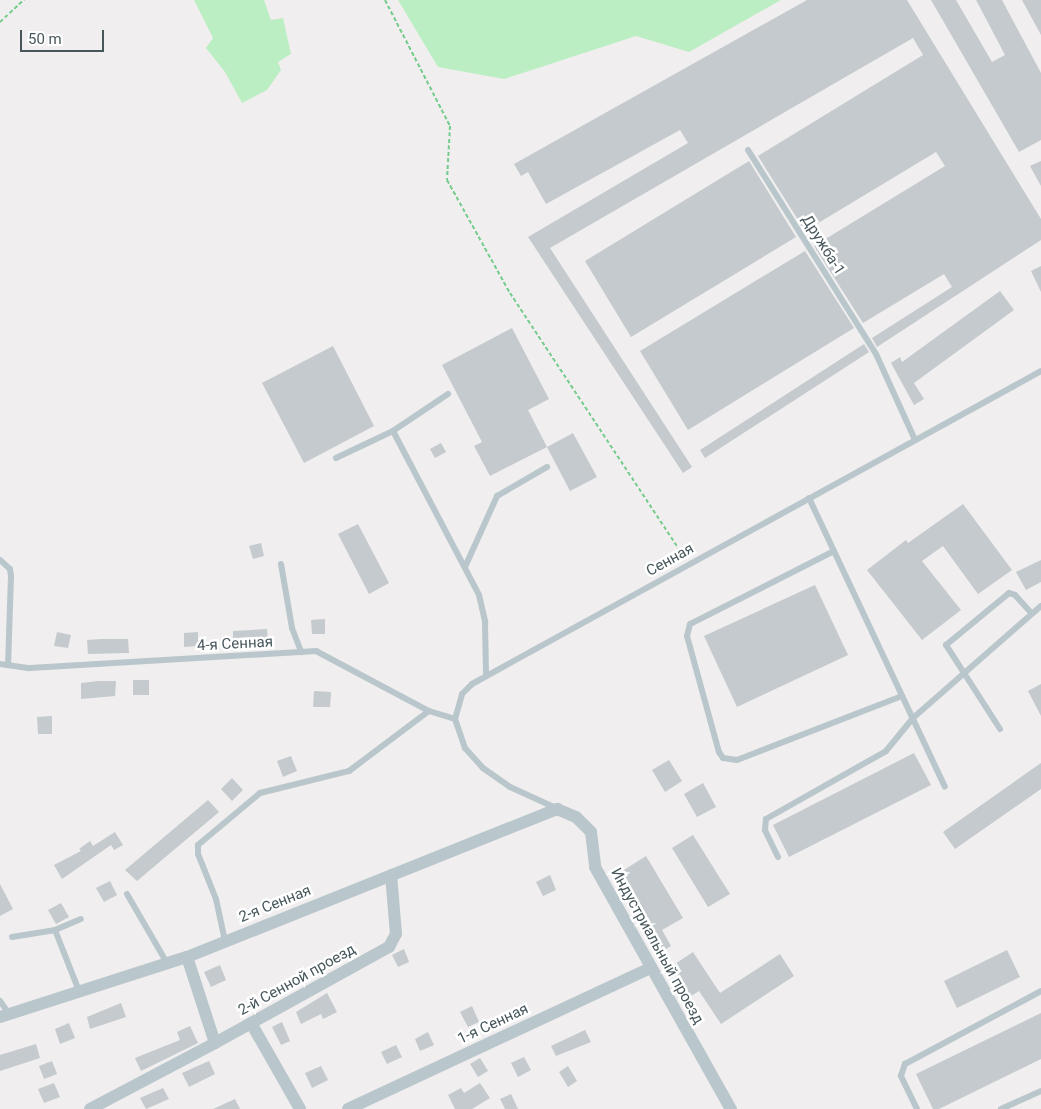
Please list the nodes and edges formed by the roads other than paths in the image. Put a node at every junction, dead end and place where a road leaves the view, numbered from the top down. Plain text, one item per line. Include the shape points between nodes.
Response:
1 (748, 150) dead end
2 (1041, 370) edge
3 (448, 394) dead end
4 (393, 431) junction
5 (915, 440) junction
6 (336, 458) dead end
7 (547, 467) dead end
8 (809, 498) junction
9 (834, 551) junction
10 (0, 560) edge
11 (281, 564) dead end
12 (465, 567) junction
13 (1041, 606) edge
14 (1032, 614) junction
15 (301, 652) junction
16 (0, 664) edge
17 (8, 665) junction
18 (963, 674) junction
19 (486, 676) junction
20 (902, 696) junction
21 (429, 712) junction
22 (913, 718) junction
23 (455, 719) junction
24 (1000, 729) dead end
25 (945, 787) dead end
26 (557, 809) junction
27 (778, 857) dead end
28 (391, 875) junction
29 (127, 894) dead end
30 (81, 919) dead end
31 (55, 930) junction
32 (12, 937) dead end
33 (225, 942) junction
34 (187, 956) junction
35 (167, 963) junction
36 (651, 968) junction
37 (79, 991) junction
38 (1041, 992) edge
39 (0, 1001) edge
40 (5, 1015) edge
41 (251, 1023) junction
42 (214, 1043) junction
43 (1041, 1091) edge
44 (90, 1109) edge
45 (300, 1109) edge
46 (348, 1109) edge
47 (730, 1109) edge
48 (917, 1109) edge
49 (1001, 1109) edge

1 - 5 lane, Дружба-1 via 876,354
2 - 5 lane, Сенная
3 - 4 lane
4 - 6 lane
4 - 12 lane
5 - 8 lane, Сенная
7 - 12 lane via 496,496
8 - 9 lane
8 - 19 lane, Сенная
9 - 20 lane
9 - 20 lane via 690,624 688,636 719,752 723,758 737,760
10 - 17 lane via 10,569 11,576
11 - 15 lane via 292,628
12 - 19 lane via 484,608
13 - 14 lane
14 - 18 lane
14 - 18 lane via 1015,594 1009,593 950,640 947,649
15 - 17 lane, 4-я Сенная via 30,668
15 - 21 lane, 4-я Сенная via 316,651
16 - 17 lane, 4-я Сенная
18 - 22 lane
18 - 24 lane
19 - 23 lane, Сенная via 462,694
20 - 22 lane
21 - 23 lane, 4-я Сенная
21 - 33 lane via 349,771 260,793 198,845 198,854 216,899
22 - 25 lane
22 - 27 lane via 886,751 766,819 765,830
23 - 26 lane via 465,748 483,768 510,787
26 - 28 street, 2-я Сенная
26 - 36 street, Индустриальный проезд via 576,817 591,832 594,868
28 - 33 street, 2-я Сенная
28 - 41 street, 2-й Сенной проезд via 396,934 384,951
29 - 35 lane
30 - 31 lane
31 - 32 lane
31 - 37 lane
33 - 34 street, 2-я Сенная
34 - 35 street, 2-я Сенная
34 - 42 street
35 - 37 street, 2-я Сенная
36 - 46 street, 1-я Сенная
36 - 47 street, Индустриальный проезд
37 - 40 street, 2-я Сенная
38 - 48 lane via 904,1064 901,1076
39 - 40 lane
41 - 42 street, 2-й Сенной проезд
41 - 45 street
42 - 44 street, 2-й Сенной проезд
43 - 49 lane

